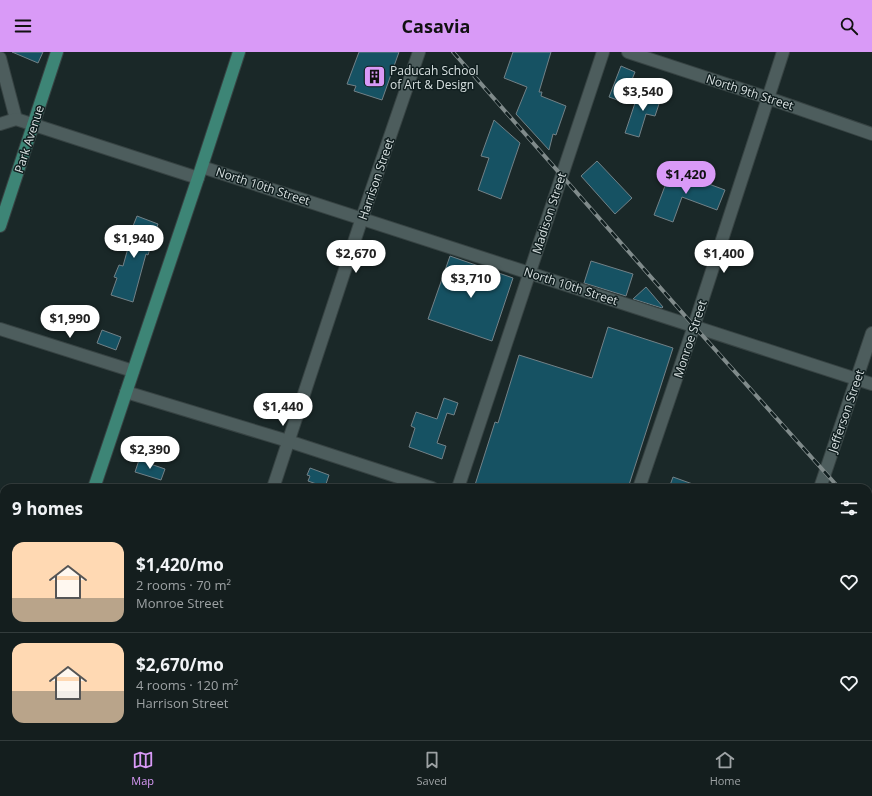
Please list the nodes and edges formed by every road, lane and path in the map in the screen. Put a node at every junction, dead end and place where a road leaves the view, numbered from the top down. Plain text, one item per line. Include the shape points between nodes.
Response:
1 (57, 52) edge
2 (238, 52) edge
3 (419, 52) edge
4 (603, 52) edge
5 (628, 52) edge
6 (783, 52) edge
7 (0, 58) edge
8 (768, 98) junction
9 (16, 119) junction
10 (0, 124) edge
11 (33, 124) junction
12 (872, 134) edge
13 (200, 172) junction
14 (362, 218) junction
15 (0, 226) edge
16 (529, 273) junction
17 (694, 326) junction
18 (0, 329) edge
19 (872, 333) edge
20 (133, 371) junction
21 (857, 379) junction
22 (872, 384) edge
23 (126, 392) junction
24 (288, 441) junction
25 (95, 484) edge
26 (274, 484) edge
27 (420, 484) edge
28 (459, 484) edge
29 (640, 484) edge
30 (821, 484) edge

1 - 11 main road, Park Avenue
2 - 13 main road
3 - 14 street, Harrison Street
4 - 16 street, Madison Street
5 - 8 street, North 9th Street
6 - 8 street, Monroe Street
7 - 9 street
8 - 12 street, North 9th Street
8 - 17 street, Monroe Street
9 - 10 street
9 - 11 street, North 10th Street
11 - 13 street, North 10th Street
11 - 15 main road, Park Avenue
13 - 14 street, North 10th Street
13 - 20 main road
14 - 16 street, North 10th Street
14 - 24 street, Harrison Street
16 - 17 street, North 10th Street
16 - 28 street, Madison Street
17 - 21 street, North 10th Street
17 - 29 street, Monroe Street
18 - 20 street
19 - 21 street, Jefferson Street
20 - 23 main road
21 - 22 street, North 10th Street
21 - 30 street, Jefferson Street
23 - 24 street
23 - 25 main road
24 - 26 street, Harrison Street
24 - 27 street

